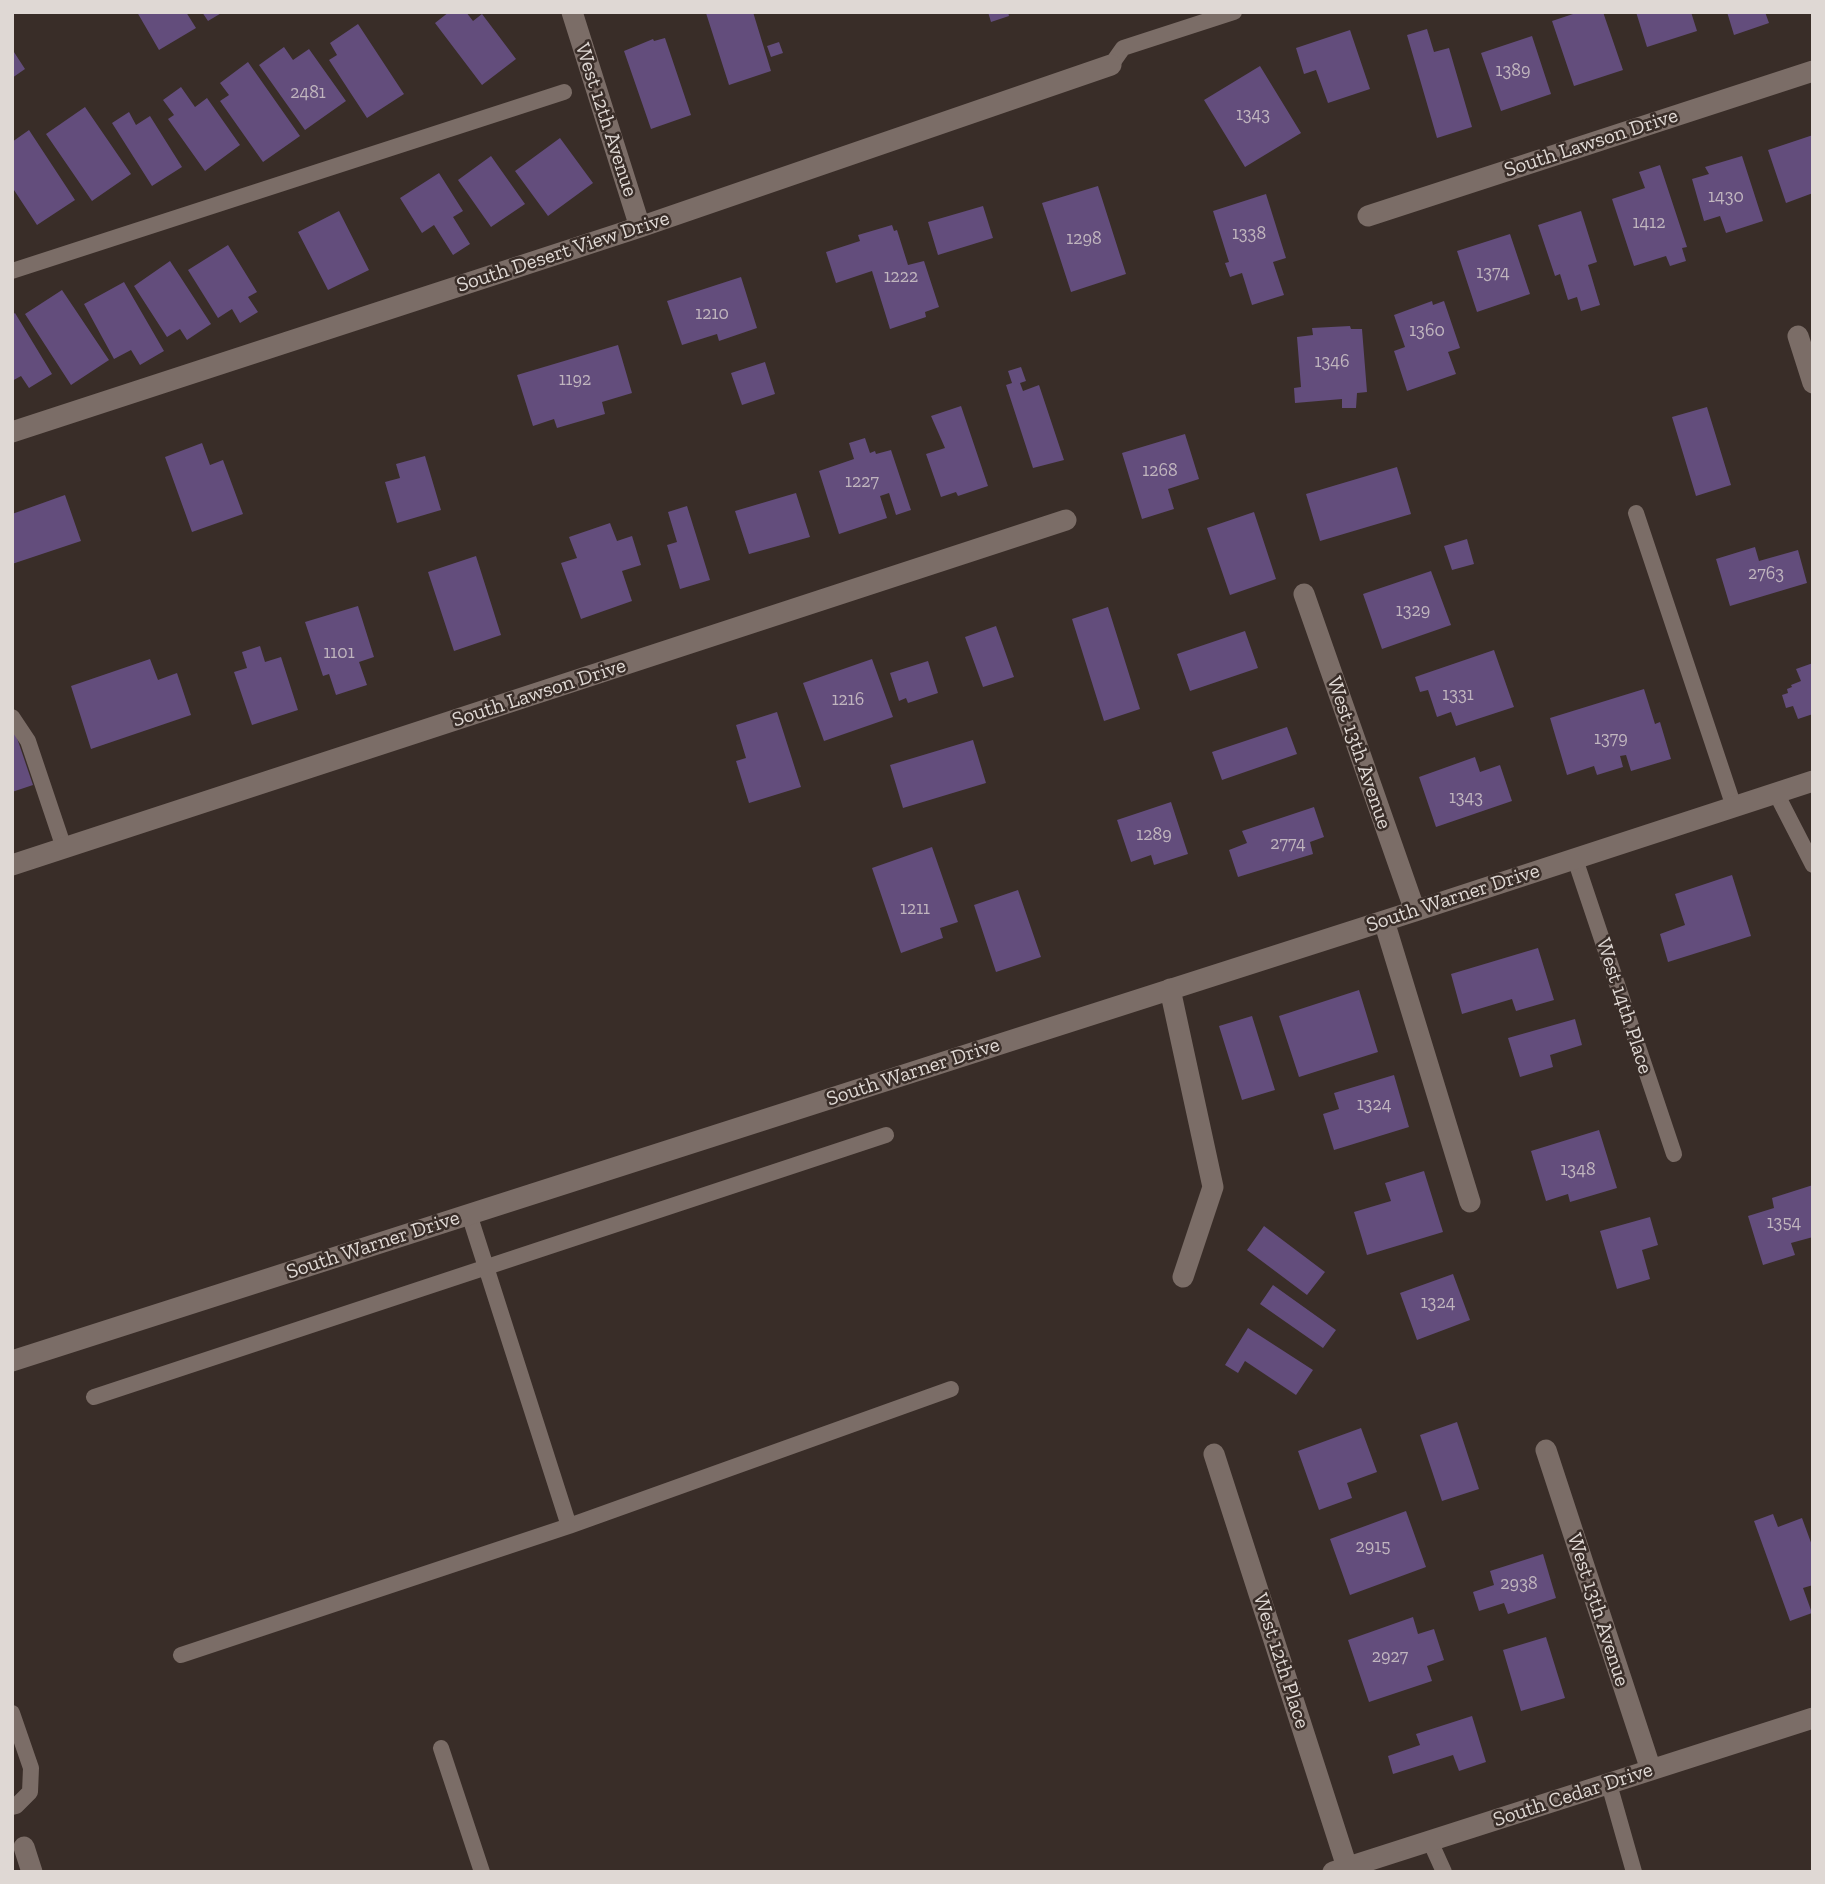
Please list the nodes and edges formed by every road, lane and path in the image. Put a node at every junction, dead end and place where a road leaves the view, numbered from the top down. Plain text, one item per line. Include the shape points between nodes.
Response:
1 (572, 12) edge
2 (1234, 12) edge
3 (1111, 65) joint
4 (1813, 71) edge
5 (564, 92) dead end
6 (1368, 216) dead end
7 (640, 227) junction
8 (12, 271) edge
9 (1798, 336) dead end
10 (1813, 383) edge
11 (12, 432) edge
12 (1636, 513) dead end
13 (1066, 520) dead end
14 (1304, 594) dead end
15 (12, 717) edge
16 (1813, 781) edge
17 (1776, 793) junction
18 (1734, 807) junction
19 (64, 848) junction
20 (1575, 859) junction
21 (12, 865) edge
22 (1813, 865) edge
23 (1415, 911) junction
24 (1384, 920) junction
25 (1170, 989) junction
26 (886, 1135) dead end
27 (1674, 1154) dead end
28 (1470, 1202) dead end
29 (469, 1214) junction
30 (487, 1269) junction
31 (1183, 1277) dead end
32 (12, 1361) edge
33 (951, 1390) dead end
34 (94, 1397) dead end
35 (1546, 1450) dead end
36 (1214, 1454) dead end
37 (569, 1526) junction
38 (181, 1655) dead end
39 (12, 1713) edge
40 (1811, 1723) edge
41 (441, 1748) dead end
42 (1651, 1770) junction
43 (1609, 1784) junction
44 (12, 1807) edge
45 (1430, 1841) junction
46 (24, 1847) dead end
47 (1340, 1870) edge
48 (32, 1872) edge
49 (482, 1872) edge
50 (1444, 1872) edge
51 (1634, 1872) edge

1 - 7 street, West 12th Avenue
2 - 3 lane via 1123,48
3 - 7 street, South Desert View Drive
4 - 6 street, South Lawson Drive
5 - 8 lane
7 - 11 street, South Desert View Drive
9 - 10 street
12 - 18 lane
13 - 19 street, South Lawson Drive
14 - 23 street, West 13th Avenue
15 - 19 lane via 28,741
16 - 17 street, South Warner Drive
17 - 18 street, South Warner Drive
17 - 22 lane
18 - 20 street, South Warner Drive
19 - 21 street, South Lawson Drive
20 - 23 street, South Warner Drive
20 - 27 lane, West 14th Place
23 - 24 street, South Warner Drive
24 - 25 street, South Warner Drive
24 - 28 street
25 - 29 street, South Warner Drive
25 - 31 street via 1213,1187
26 - 30 lane
29 - 30 lane
29 - 32 street, South Warner Drive
30 - 34 lane
30 - 37 lane
33 - 37 lane
35 - 42 street, West 13th Avenue
36 - 47 street, West 12th Place
37 - 38 lane
39 - 44 lane via 31,1768 30,1792
40 - 42 street, South Cedar Drive
41 - 49 lane
42 - 43 street, South Cedar Drive
43 - 45 street, South Cedar Drive
43 - 51 lane
45 - 47 street, South Cedar Drive
45 - 50 lane
46 - 48 street

